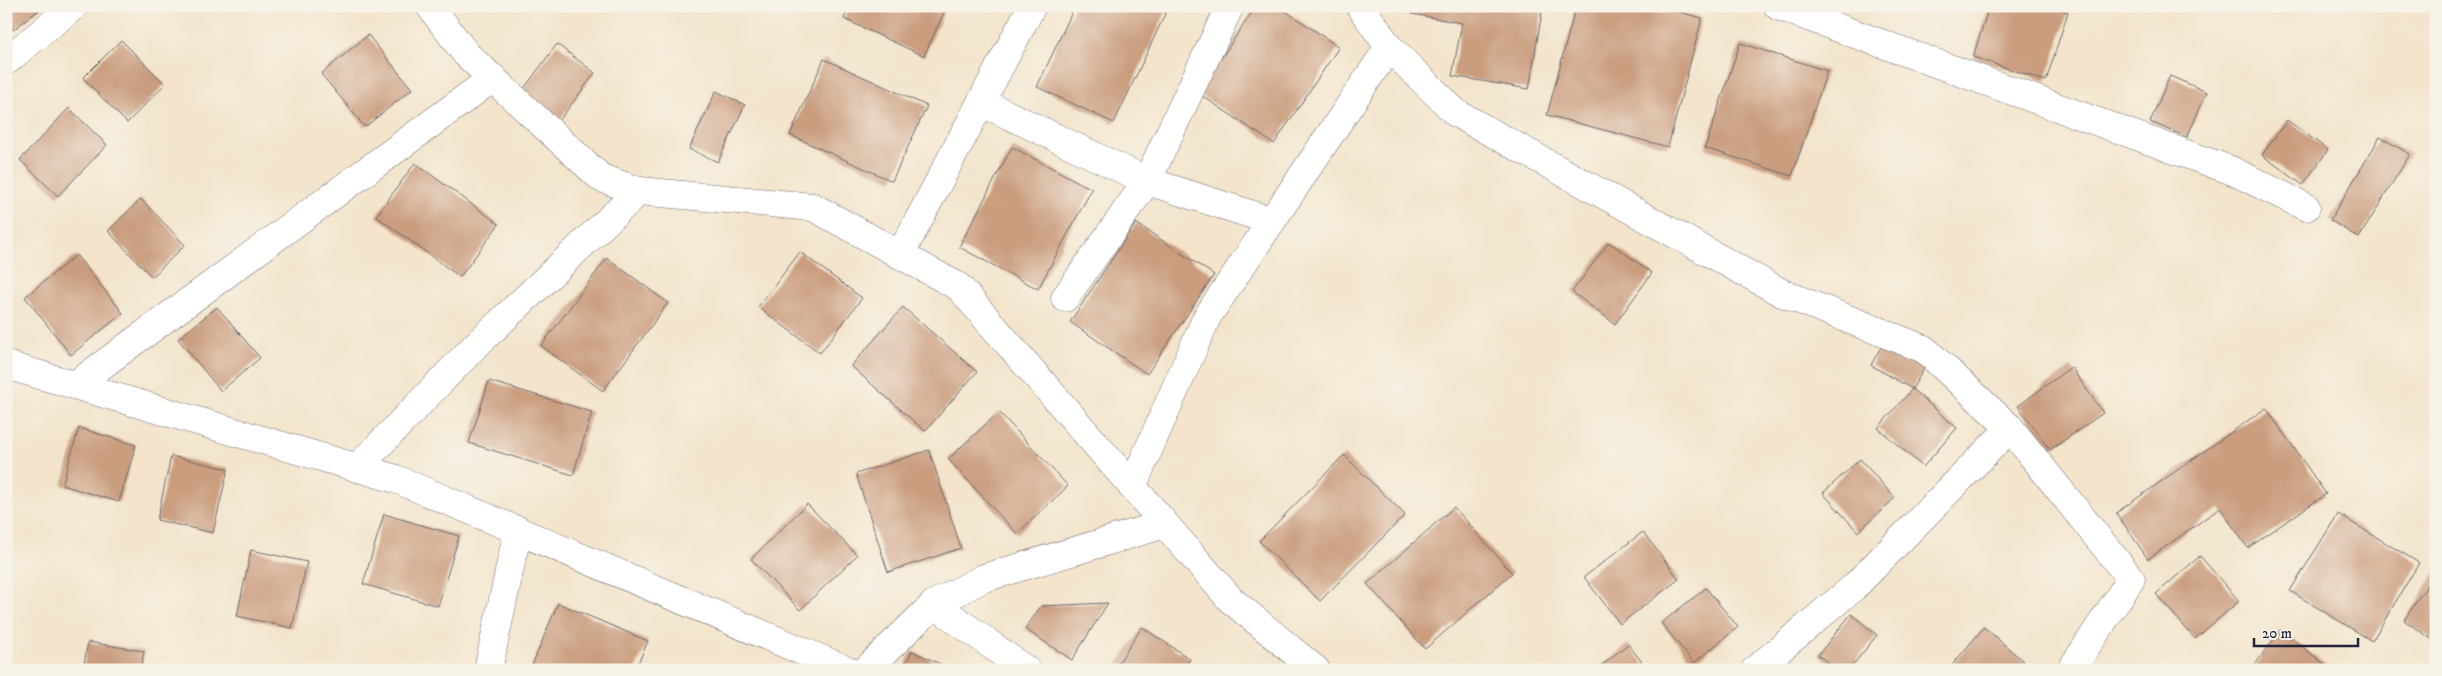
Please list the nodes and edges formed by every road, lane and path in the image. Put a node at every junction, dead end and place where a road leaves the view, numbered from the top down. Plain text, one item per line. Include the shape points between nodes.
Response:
1 (74, 6) edge
2 (430, 6) edge
3 (1032, 6) edge
4 (1230, 6) edge
5 (1360, 6) edge
6 (1778, 6) edge
7 (1389, 47) junction
8 (6, 61) edge
9 (493, 78) junction
10 (980, 102) junction
11 (1148, 181) junction
12 (639, 191) junction
13 (2306, 207) dead end
14 (1272, 221) junction
15 (900, 255) junction
16 (1065, 298) dead end
17 (6, 365) edge
18 (75, 385) junction
19 (2010, 428) junction
20 (357, 468) junction
21 (1132, 487) junction
22 (1165, 524) junction
23 (518, 530) junction
24 (934, 604) junction
25 (488, 670) edge
26 (847, 670) edge
27 (866, 670) edge
28 (1026, 670) edge
29 (1316, 670) edge
30 (1755, 670) edge
31 (2071, 670) edge

1 - 8 street
2 - 9 street via 466,54
3 - 10 street
4 - 11 street
5 - 7 street
6 - 13 street via 2233,171
7 - 14 street
7 - 19 street via 1456,113 1782,293 1924,348
9 - 12 street via 602,178
9 - 18 street
10 - 11 street
10 - 15 street
11 - 14 street
11 - 16 street
12 - 15 street via 813,206
12 - 20 street via 474,347
14 - 21 street via 1207,317
15 - 21 street via 959,287
17 - 18 street
18 - 20 street
19 - 30 street via 1854,587
19 - 31 street via 2131,578
20 - 23 street via 396,479
21 - 22 street
22 - 24 street via 984,578
22 - 29 street via 1231,600
23 - 25 street
23 - 26 street
24 - 27 street
24 - 28 street

